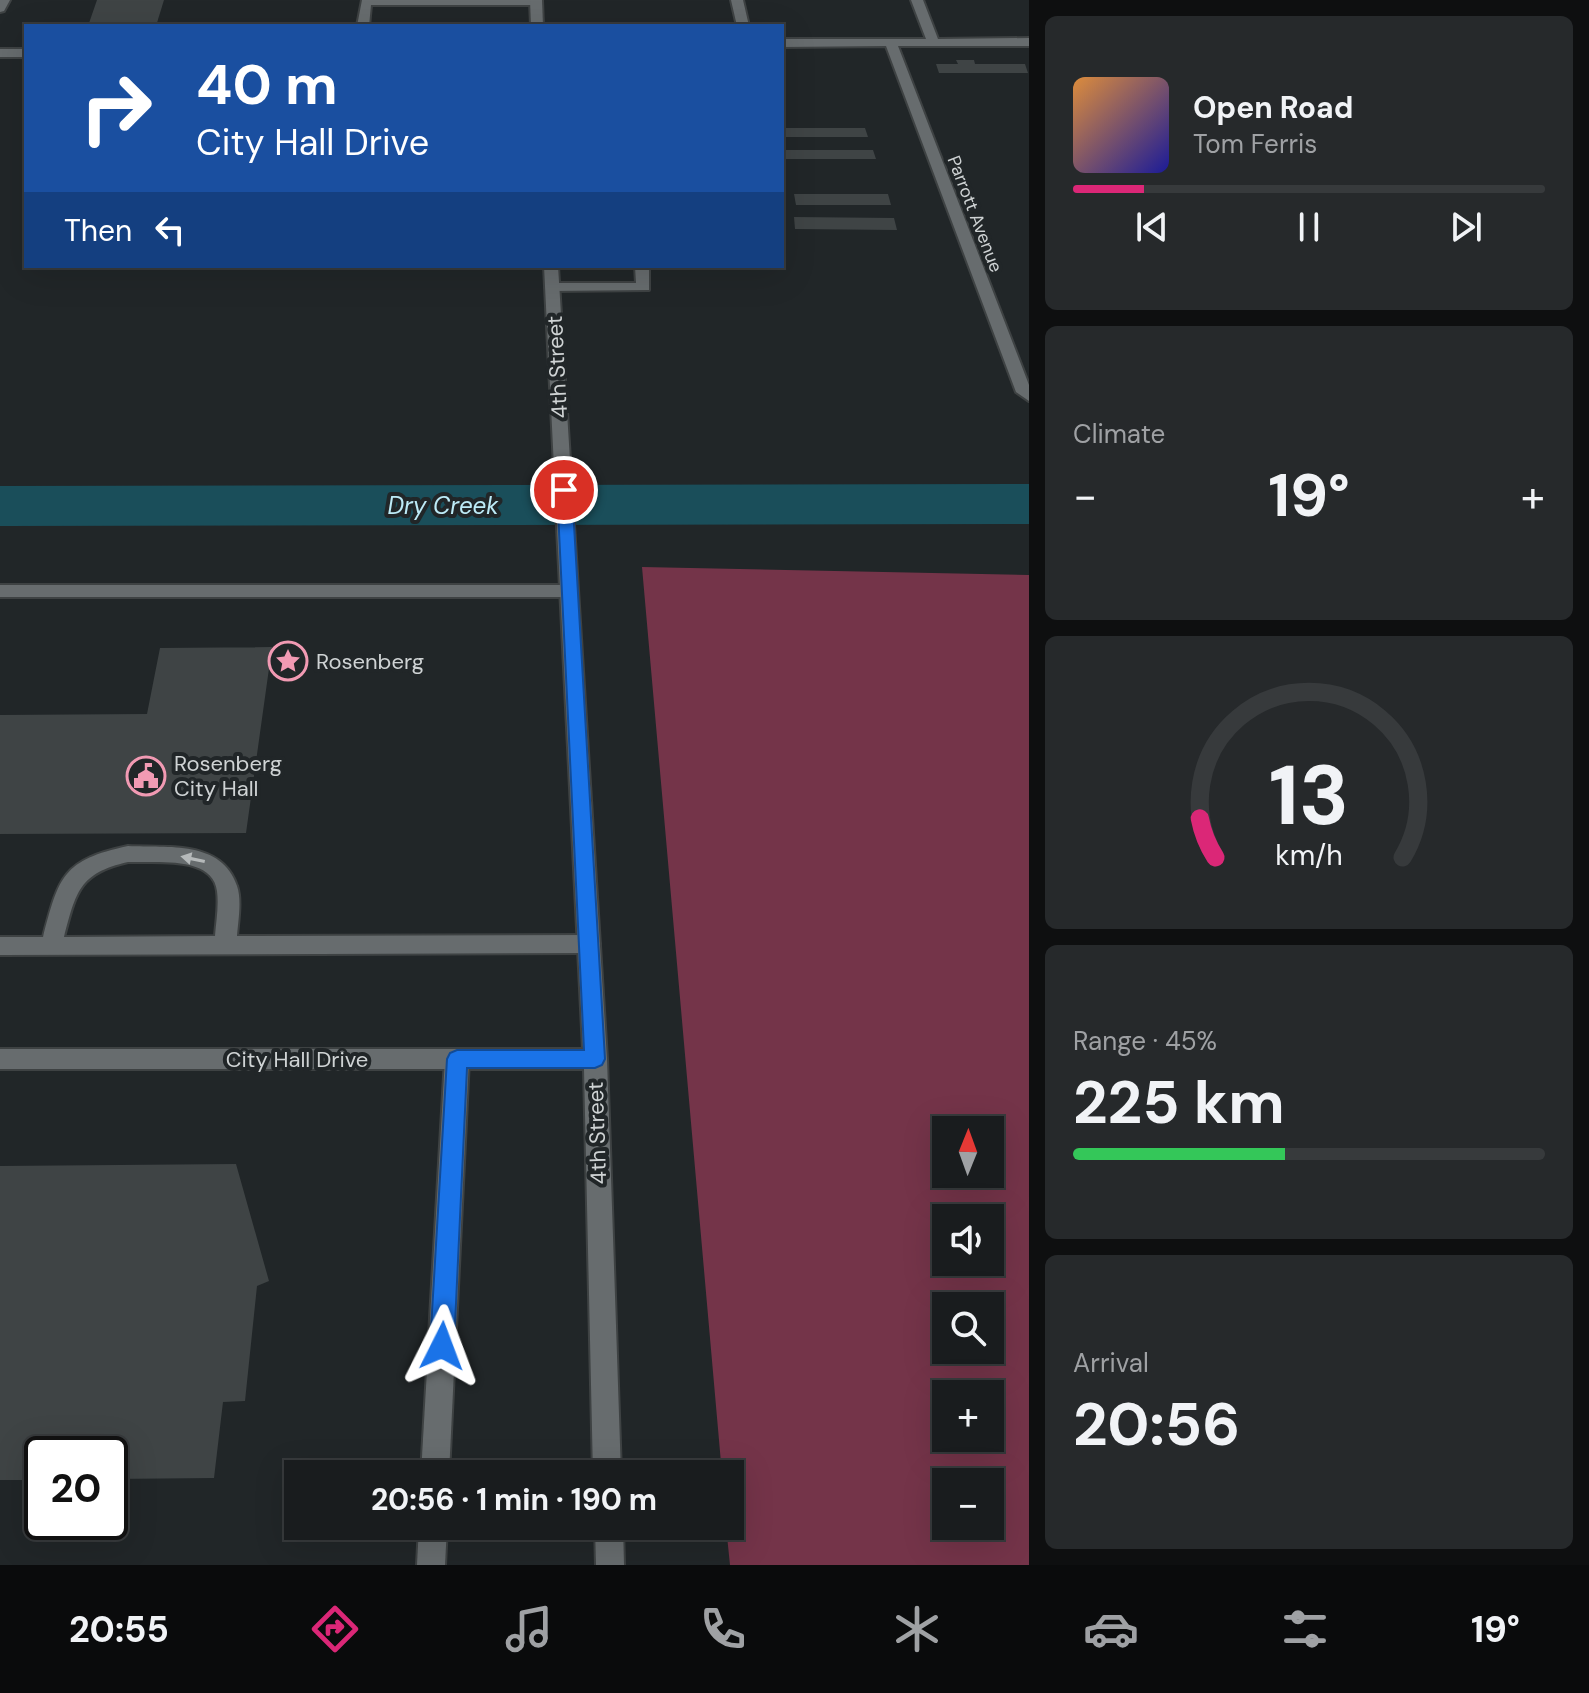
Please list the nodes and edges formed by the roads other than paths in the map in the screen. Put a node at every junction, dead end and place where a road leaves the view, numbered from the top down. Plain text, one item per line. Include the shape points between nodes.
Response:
1 (4, 0) edge
2 (737, 0) edge
3 (917, 0) edge
4 (536, 1) edge
5 (0, 9) edge
6 (363, 24) edge
7 (537, 24) edge
8 (743, 24) edge
9 (890, 42) junction
10 (933, 42) junction
11 (1029, 42) edge
12 (784, 43) edge
13 (0, 53) edge
14 (24, 53) edge
15 (551, 268) edge
16 (642, 268) edge
17 (552, 287) junction
18 (1029, 396) edge
19 (0, 591) edge
20 (569, 591) junction
21 (589, 944) junction
22 (226, 945) junction
23 (0, 946) edge
24 (51, 946) junction
25 (0, 1059) edge
26 (457, 1059) junction
27 (595, 1059) junction
28 (436, 1460) edge
29 (607, 1460) edge
30 (432, 1540) edge
31 (609, 1540) edge
32 (431, 1565) edge
33 (610, 1565) edge

1 - 5 street
2 - 8 street
3 - 10 street
4 - 6 street via 366,2
4 - 7 street
9 - 10 street
9 - 12 street
9 - 18 street, Parrott Avenue
10 - 11 street
13 - 14 street
15 - 17 street, 4th Street
16 - 17 street via 644,287
17 - 20 street, 4th Street
19 - 20 street
20 - 21 street, 4th Street
21 - 22 street
21 - 27 street, 4th Street
22 - 24 street
22 -> 24 street via 228,888 216,867 196,857 128,854 96,861 66,889
23 - 24 street
25 - 26 street, City Hall Drive
26 - 27 street, City Hall Drive
26 - 28 street
27 - 29 street, 4th Street
30 - 32 street
31 - 33 street

